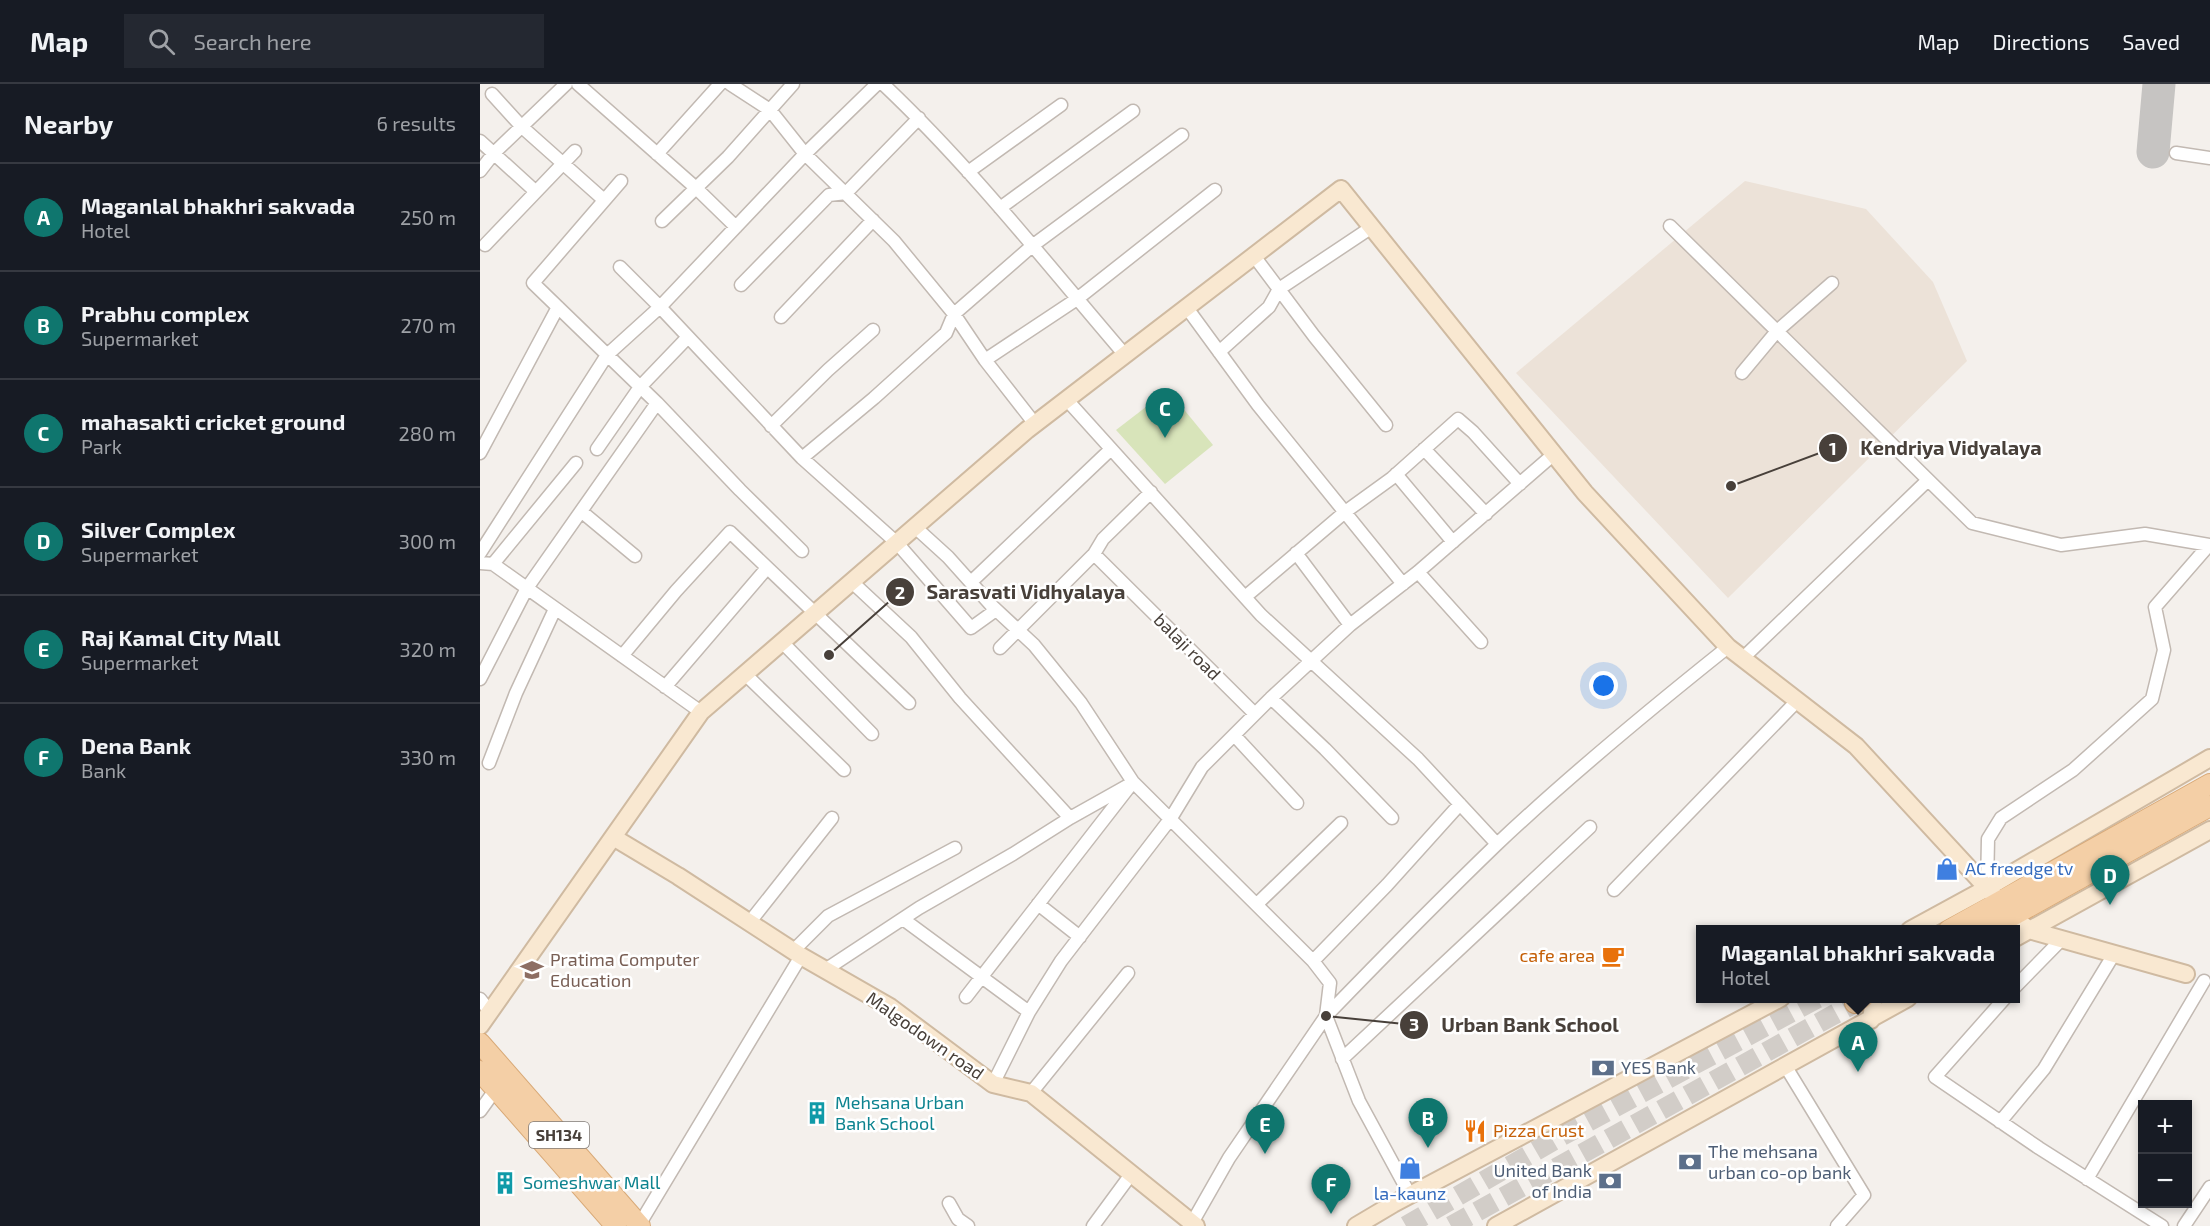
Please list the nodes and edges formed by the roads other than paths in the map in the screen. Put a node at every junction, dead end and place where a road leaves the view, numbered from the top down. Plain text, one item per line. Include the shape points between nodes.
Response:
1 (566, 84) edge
2 (578, 84) edge
3 (720, 84) edge
4 (730, 84) edge
5 (793, 84) edge
6 (878, 84) edge
7 (883, 84) edge
8 (492, 94) dead end
9 (1061, 105) dead end
10 (770, 110) junction
11 (1132, 111) dead end
12 (919, 118) junction
13 (522, 127) junction
14 (1182, 135) dead end
15 (480, 141) edge
16 (575, 151) dead end
17 (494, 153) junction
18 (2176, 153) dead end
19 (657, 154) junction
20 (805, 154) junction
21 (2210, 158) edge
22 (562, 164) junction
23 (480, 171) edge
24 (968, 172) junction
25 (621, 181) dead end
26 (696, 188) junction
27 (1215, 190) dead end
28 (535, 191) junction
29 (846, 193) junction
30 (604, 200) junction
31 (1000, 208) junction
32 (873, 220) junction
33 (662, 221) dead end
34 (1670, 226) dead end
35 (736, 227) junction
36 (1372, 227) junction
37 (485, 245) dead end
38 (1032, 246) junction
39 (1254, 256) junction
40 (620, 267) dead end
41 (1832, 283) dead end
42 (741, 285) dead end
43 (1279, 289) junction
44 (1077, 299) junction
45 (558, 307) junction
46 (660, 307) junction
47 (1187, 308) junction
48 (954, 314) junction
49 (781, 317) dead end
50 (873, 330) dead end
51 (1777, 331) junction
52 (688, 337) junction
53 (1219, 352) junction
54 (607, 355) junction
55 (1125, 355) junction
56 (985, 360) junction
57 (1742, 373) dead end
58 (640, 387) junction
59 (1066, 400) junction
60 (657, 403) junction
61 (1035, 424) junction
62 (1386, 425) dead end
63 (771, 426) junction
64 (597, 449) dead end
65 (1425, 449) junction
66 (1110, 450) junction
67 (480, 453) edge
68 (1554, 454) junction
69 (802, 458) junction
70 (576, 463) dead end
71 (1396, 474) junction
72 (1928, 480) junction
73 (1520, 484) junction
74 (1150, 492) junction
75 (582, 512) junction
76 (1345, 512) junction
77 (1486, 513) junction
78 (915, 527) junction
79 (1453, 542) junction
80 (897, 543) junction
81 (2209, 545) edge
82 (802, 551) dead end
83 (480, 553) edge
84 (1296, 553) junction
85 (1094, 554) junction
86 (635, 556) dead end
87 (480, 563) edge
88 (493, 564) junction
89 (767, 567) junction
90 (1418, 572) junction
91 (852, 582) junction
92 (970, 582) junction
93 (1403, 584) junction
94 (527, 588) junction
95 (1245, 597) junction
96 (555, 609) junction
97 (996, 610) junction
98 (815, 614) junction
99 (1350, 625) junction
100 (1017, 629) junction
101 (782, 642) junction
102 (1481, 642) dead end
103 (1728, 647) junction
104 (1000, 648) dead end
105 (622, 656) junction
106 (1743, 658) junction
107 (1311, 660) junction
108 (745, 675) junction
109 (480, 679) edge
110 (665, 687) junction
111 (1271, 698) junction
112 (1797, 700) junction
113 (909, 703) dead end
114 (701, 712) junction
115 (1255, 714) junction
116 (872, 734) dead end
117 (1234, 735) junction
118 (2210, 758) edge
119 (489, 763) dead end
120 (844, 770) dead end
121 (1133, 782) junction
122 (2210, 784) edge
123 (1297, 804) dead end
124 (1460, 804) junction
125 (2210, 806) edge
126 (832, 818) dead end
127 (1070, 818) junction
128 (1171, 818) junction
129 (1392, 818) dead end
130 (1341, 823) dead end
131 (1590, 827) dead end
132 (2210, 830) edge
133 (614, 837) junction
134 (1497, 844) junction
135 (955, 848) dead end
136 (1987, 888) junction
137 (1614, 890) dead end
138 (1038, 904) junction
139 (1257, 904) junction
140 (2006, 909) junction
141 (903, 919) junction
142 (749, 923) junction
143 (1919, 925) edge
144 (1963, 925) edge
145 (1992, 925) edge
146 (2016, 925) edge
147 (2022, 934) edge
148 (1080, 937) junction
149 (2062, 939) junction
150 (797, 954) junction
151 (2114, 954) junction
152 (1312, 961) junction
153 (825, 970) junction
154 (1128, 973) dead end
155 (2186, 974) joint
156 (981, 977) junction
157 (2207, 982) edge
158 (2020, 983) edge
159 (966, 997) dead end
160 (1773, 1003) edge
161 (1865, 1003) edge
162 (1901, 1003) edge
163 (2002, 1003) edge
164 (485, 1006) edge
165 (1029, 1012) junction
166 (1326, 1016) junction
167 (1871, 1020) junction
168 (480, 1026) edge
169 (480, 1043) edge
170 (1342, 1059) junction
171 (1786, 1067) junction
172 (480, 1071) edge
173 (501, 1082) junction
174 (993, 1084) junction
175 (1031, 1093) junction
176 (480, 1111) edge
177 (2000, 1122) junction
178 (1132, 1173) junction
179 (2087, 1179) junction
180 (2210, 1187) edge
181 (1410, 1195) junction
182 (949, 1203) dead end
183 (624, 1223) edge
184 (1194, 1224) edge
185 (968, 1226) edge
186 (1093, 1226) edge
187 (1356, 1226) edge
188 (1496, 1226) edge
189 (1837, 1226) edge
190 (2162, 1226) edge
191 (2184, 1226) edge

1 - 13 street
2 - 19 street
3 - 19 street
4 - 10 street
5 - 10 street
6 - 20 street
7 - 12 street
8 - 13 street
9 - 24 street
10 - 20 street
10 - 26 street
11 - 31 street
12 - 24 street
12 - 29 street
13 - 17 street
13 - 22 street
14 - 38 street
15 - 17 street
16 - 22 street
17 - 23 street
17 - 28 street
18 - 21 street
19 - 26 street
20 - 29 street
20 - 35 street
22 - 28 street
22 - 30 street
24 - 31 street
25 - 30 street
26 - 33 street
26 - 35 street
27 - 44 street
28 - 37 street
29 - 32 street
29 - 42 street via 829,195
30 - 45 street via 532,283
31 - 38 street
32 - 48 street
32 - 49 street
34 - 51 street
35 - 46 street
36 - 39 street via 1341,189
36 - 43 street
36 - 68 street
38 - 44 street
38 - 48 street
39 - 43 street
39 - 47 street
40 - 46 street
41 - 51 street
43 - 53 street via 1269,307
43 - 62 street
44 - 55 street
44 - 56 street
45 - 54 street
45 - 67 street
46 - 52 street
46 - 54 street
47 - 53 street
47 - 55 street
48 - 56 street
48 - 69 street via 946,333
50 - 63 street
51 - 57 street
51 - 72 street
52 - 58 street
52 - 63 street
53 - 76 street
54 - 58 street
54 - 83 street
55 - 59 street
56 - 61 street
58 - 60 street
58 - 64 street
59 - 61 street
59 - 66 street
60 - 75 street
60 - 82 street
61 - 78 street
63 - 69 street
65 - 71 street
65 - 73 street via 1458,419
65 - 77 street
66 - 74 street
66 - 92 street
68 - 73 street
68 - 103 street via 1585,493
69 - 80 street
70 - 88 street
71 - 76 street
71 - 79 street
72 - 81 street via 1972,523 2061,545 2145,534
72 - 106 street
73 - 77 street
74 - 85 street via 1103,538
74 - 95 street
75 - 86 street
75 - 94 street
76 - 84 street
76 - 93 street
77 - 79 street
78 - 80 street
78 - 92 street
79 - 90 street
80 - 91 street
80 - 97 street via 971,628
81 - 136 street via 2155,607 2164,650 2152,699 2073,770 2001,818 1988,839
84 - 95 street
84 - 99 street
85 - 100 street
85 - 115 street, balaji road
87 - 88 street
88 - 94 street
89 - 98 street
89 - 105 street via 730,532
89 - 110 street
90 - 93 street
90 - 102 street
91 - 98 street
91 - 127 street via 911,637 960,698
92 - 97 street
93 - 99 street
94 - 96 street
94 - 109 street
95 - 107 street
96 - 105 street
96 - 119 street
97 - 100 street
98 - 101 street
98 - 113 street
99 - 107 street
100 - 104 street
100 - 121 street via 1081,703
101 - 108 street
101 - 116 street
103 - 106 street
103 - 134 street
105 - 110 street
106 - 112 street
107 - 111 street
107 - 124 street via 1418,759
108 - 114 street
108 - 120 street
110 - 114 street
111 - 115 street
111 - 129 street
112 - 136 street via 1856,746
112 - 137 street
114 - 133 street
115 - 117 street
117 - 123 street
117 - 128 street via 1202,767
118 - 136 street
121 - 127 street
121 - 128 street
121 - 138 street
122 - 140 main road
124 - 134 street
124 - 152 street
125 - 140 main road
126 - 142 street
127 - 141 street
128 - 139 street
128 - 148 street
130 - 139 street
131 - 170 street
132 - 147 street
133 - 142 street, Malgodown road
133 - 164 street
134 - 166 street
135 - 150 street via 828,916
136 - 140 street
136 - 143 street
138 - 148 street
138 - 156 street
139 - 152 street
140 - 144 main road
140 - 145 main road
140 - 146 street
141 - 153 street
141 - 156 street
142 - 150 street, Malgodown road
147 - 149 street
148 - 165 street
149 - 151 street
149 - 158 street
150 - 153 street, Malgodown road
150 - 183 street
151 - 155 street
151 - 177 street via 2044,1069
152 - 166 street via 1330,983
153 - 174 street, Malgodown road via 890,1007
154 - 175 street
155 - 157 street
156 - 159 street
156 - 165 street
157 - 179 street
160 - 181 street
161 - 167 street
162 - 167 street
163 - 177 street via 1935,1077
164 - 168 street
165 - 174 street
166 - 170 street
166 - 184 street via 1229,1158
167 - 171 street
169 - 173 main road, SH134
170 - 181 street via 1359,1101
171 - 188 street
171 - 189 street via 1864,1195
172 - 173 main road
173 - 176 street
173 - 183 main road, SH134
174 - 175 street, Malgodown road
175 - 178 street, Malgodown road
177 - 179 street
178 - 184 street, Malgodown road
178 - 186 street
179 - 190 street
180 - 191 street
181 - 187 street
182 - 185 street via 958,1220

